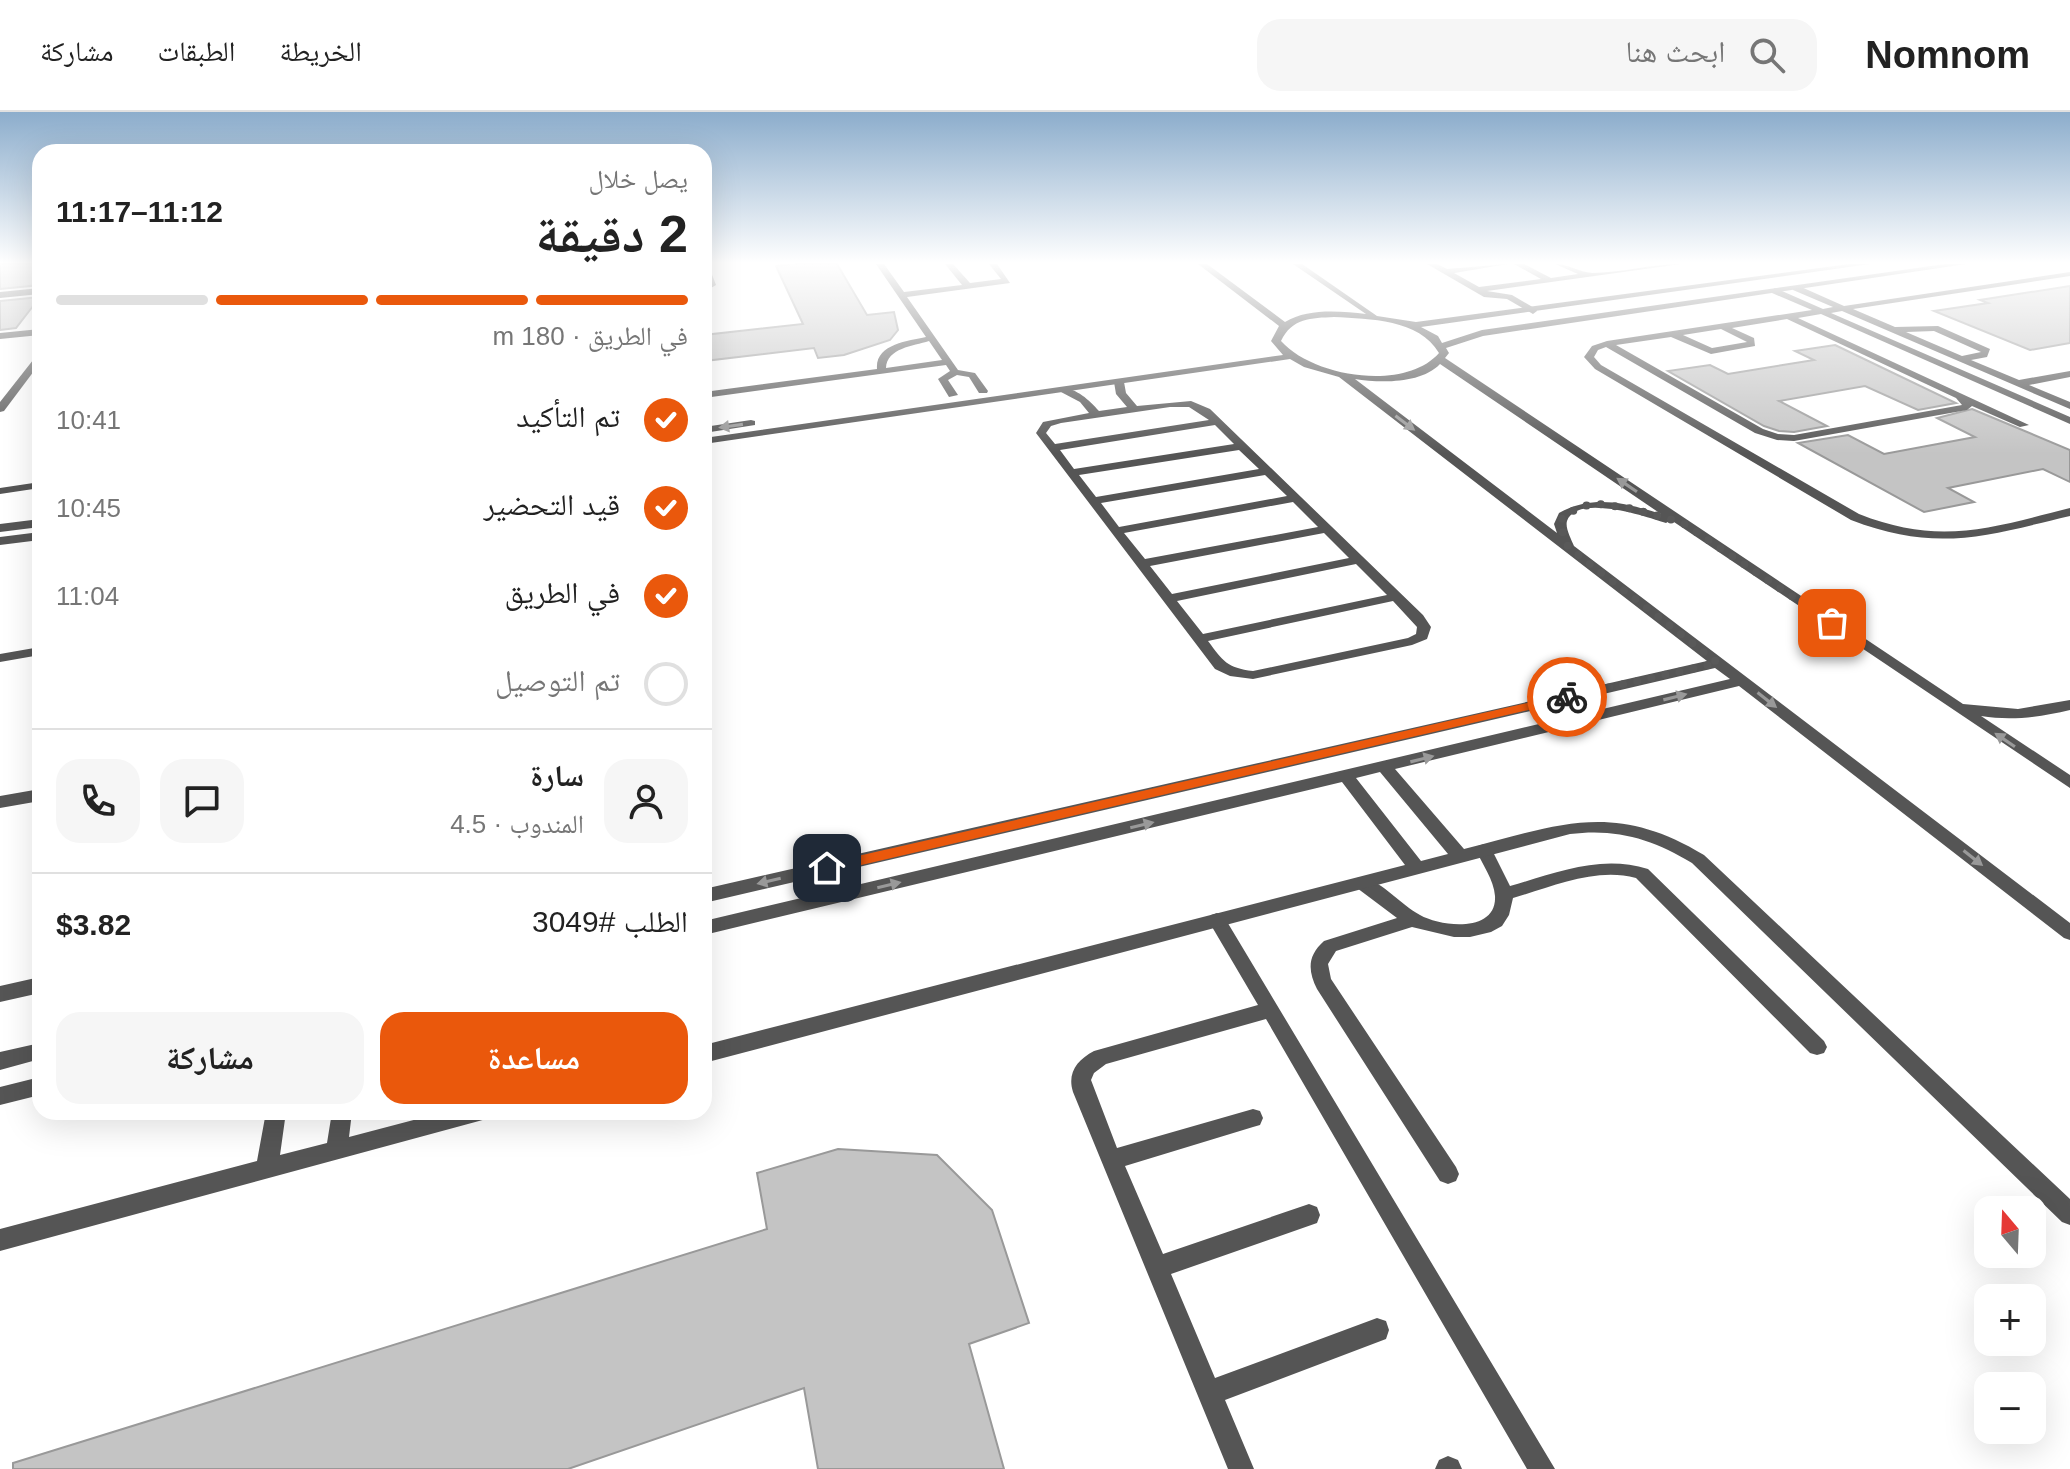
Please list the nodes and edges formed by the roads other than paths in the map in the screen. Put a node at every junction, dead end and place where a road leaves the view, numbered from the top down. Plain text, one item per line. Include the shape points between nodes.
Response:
1 (925, 327) edge
2 (1283, 327) edge
3 (1415, 327) edge
4 (1525, 327) edge
5 (1721, 327) edge
6 (1723, 327) edge
7 (1811, 327) edge
8 (1857, 327) edge
9 (1887, 327) edge
10 (1927, 327) edge
11 (1932, 327) edge
12 (1893, 330) junction
13 (32, 333) edge
14 (1672, 334) junction
15 (0, 336) edge
16 (932, 338) junction
17 (1607, 344) junction
18 (1442, 346) junction
19 (1280, 349) junction
20 (1289, 357) junction
21 (1960, 359) junction
22 (1441, 360) junction
23 (949, 362) junction
24 (32, 367) edge
25 (882, 371) junction
26 (955, 372) junction
27 (2070, 374) edge
28 (1343, 375) junction
29 (1119, 382) junction
30 (2017, 383) junction
31 (1994, 387) junction
32 (1065, 390) junction
33 (983, 391) junction
34 (712, 394) edge
35 (953, 395) junction
36 (1960, 396) junction
37 (2070, 398) edge
38 (2056, 400) junction
39 (2034, 405) junction
40 (2070, 406) edge
41 (0, 409) edge
42 (1134, 409) junction
43 (1097, 415) junction
44 (2070, 421) edge
45 (1217, 422) junction
46 (2024, 425) dead end
47 (712, 429) edge
48 (712, 440) edge
49 (1241, 446) junction
50 (1051, 448) junction
51 (1267, 471) junction
52 (1071, 473) junction
53 (32, 486) edge
54 (0, 491) edge
55 (1295, 498) junction
56 (1092, 501) junction
57 (2070, 512) edge
58 (1683, 523) junction
59 (32, 524) edge
60 (0, 528) edge
61 (1326, 529) junction
62 (1115, 531) junction
63 (32, 537) edge
64 (0, 541) edge
65 (1568, 547) junction
66 (1358, 560) junction
67 (1140, 564) junction
68 (1395, 597) junction
69 (1168, 599) junction
70 (1199, 639) junction
71 (32, 652) edge
72 (0, 658) edge
73 (1718, 663) junction
74 (1742, 681) junction
75 (1955, 705) junction
76 (2070, 705) edge
77 (1385, 768) junction
78 (1347, 777) junction
79 (2070, 783) edge
80 (32, 796) edge
81 (0, 802) edge
82 (1484, 850) junction
83 (1460, 856) junction
84 (1417, 868) junction
85 (1363, 883) junction
86 (712, 894) edge
87 (1504, 894) junction
88 (1217, 920) junction
89 (1414, 920) junction
90 (712, 926) edge
91 (2070, 933) edge
92 (32, 987) edge
93 (0, 994) edge
94 (1270, 1010) junction
95 (1817, 1047) dead end
96 (712, 1052) edge
97 (32, 1053) edge
98 (0, 1061) edge
99 (32, 1088) edge
100 (0, 1096) edge
101 (1253, 1118) dead end
102 (275, 1120) edge
103 (341, 1120) edge
104 (448, 1120) edge
105 (337, 1149) junction
106 (1112, 1160) junction
107 (267, 1168) junction
108 (1448, 1174) dead end
109 (2070, 1214) edge
110 (1309, 1215) dead end
111 (0, 1240) edge
112 (1156, 1268) junction
113 (1377, 1330) dead end
114 (1209, 1393) junction
115 (1241, 1469) edge
116 (1542, 1469) edge

1 - 16 street
2 - 19 street via 1276,341
3 - 18 street
4 - 18 street via 1470,335
5 - 14 street
6 - 14 street via 1752,344 1711,351
7 - 36 street
8 - 31 street
9 - 12 street
10 - 12 street
11 - 21 street via 1987,351
12 - 21 street
13 - 15 street
14 - 17 street
16 - 23 street
16 - 25 street via 891,350 882,358
17 - 36 street via 1759,431 1784,438 1967,407
17 - 57 street via 1589,353 1598,367 1868,523 1898,533 1944,538
18 - 22 street
19 - 20 street
19 - 33 street
20 - 28 street
20 - 29 street
21 - 30 street
22 - 28 street via 1403,376
58 -> 22 street
23 - 25 street
23 - 26 street
24 - 41 street
25 - 34 street
26 - 33 street via 972,375
26 - 35 street via 943,379
27 - 30 street
28 -> 65 street
29 - 32 street
29 - 42 street via 1121,394
30 - 31 street
30 - 38 street
31 - 39 street
32 - 43 street
32 - 48 street
33 - 35 street
35 -> 47 street
36 - 46 street
37 - 38 street
38 - 39 street
38 - 40 street
39 - 44 street
42 - 43 street
42 - 45 street via 1191,404
43 - 50 street via 1047,424 1041,433
45 - 49 street
45 - 50 street
49 - 51 street
49 - 52 street
50 - 52 street
51 - 55 street
51 - 56 street
52 - 56 street
53 - 54 street
55 - 61 street
55 - 62 street
56 - 62 street
58 - 65 street via 1616,506 1583,506 1563,516 1560,524
58 - 75 street
59 - 60 street
61 - 66 street
61 - 67 street
62 - 67 street
63 - 64 street
65 - 73 street
66 - 68 street
66 - 69 street
67 - 69 street
68 - 70 street
68 - 70 street via 1424,627 1418,639 1244,675 1220,666
69 - 70 street
71 - 72 street
73 - 74 street
73 -> 86 street
77 -> 74 street
74 -> 91 street
75 - 76 street via 2012,715
79 -> 75 street
77 - 78 street
77 - 83 street
78 - 84 street
90 -> 78 street
80 - 81 street
82 - 83 street
82 - 87 street
82 - 109 street via 1589,825 1634,829 1678,846 1715,874
83 - 84 street
84 - 85 street
85 - 88 street
85 - 89 street
87 - 89 street via 1499,915 1478,929 1446,931
87 - 95 street via 1605,868 1642,873
88 - 94 street
88 - 96 street
89 - 108 street via 1330,946 1318,966 1324,984
92 - 93 street
94 - 106 street via 1087,1065 1080,1085
94 - 116 street
97 - 98 street
99 - 100 street
101 - 106 street
102 - 107 street
103 - 105 street
104 - 105 street
105 - 107 street
106 - 112 street
107 - 111 street
110 - 112 street
112 - 114 street
113 - 114 street
114 - 115 street

